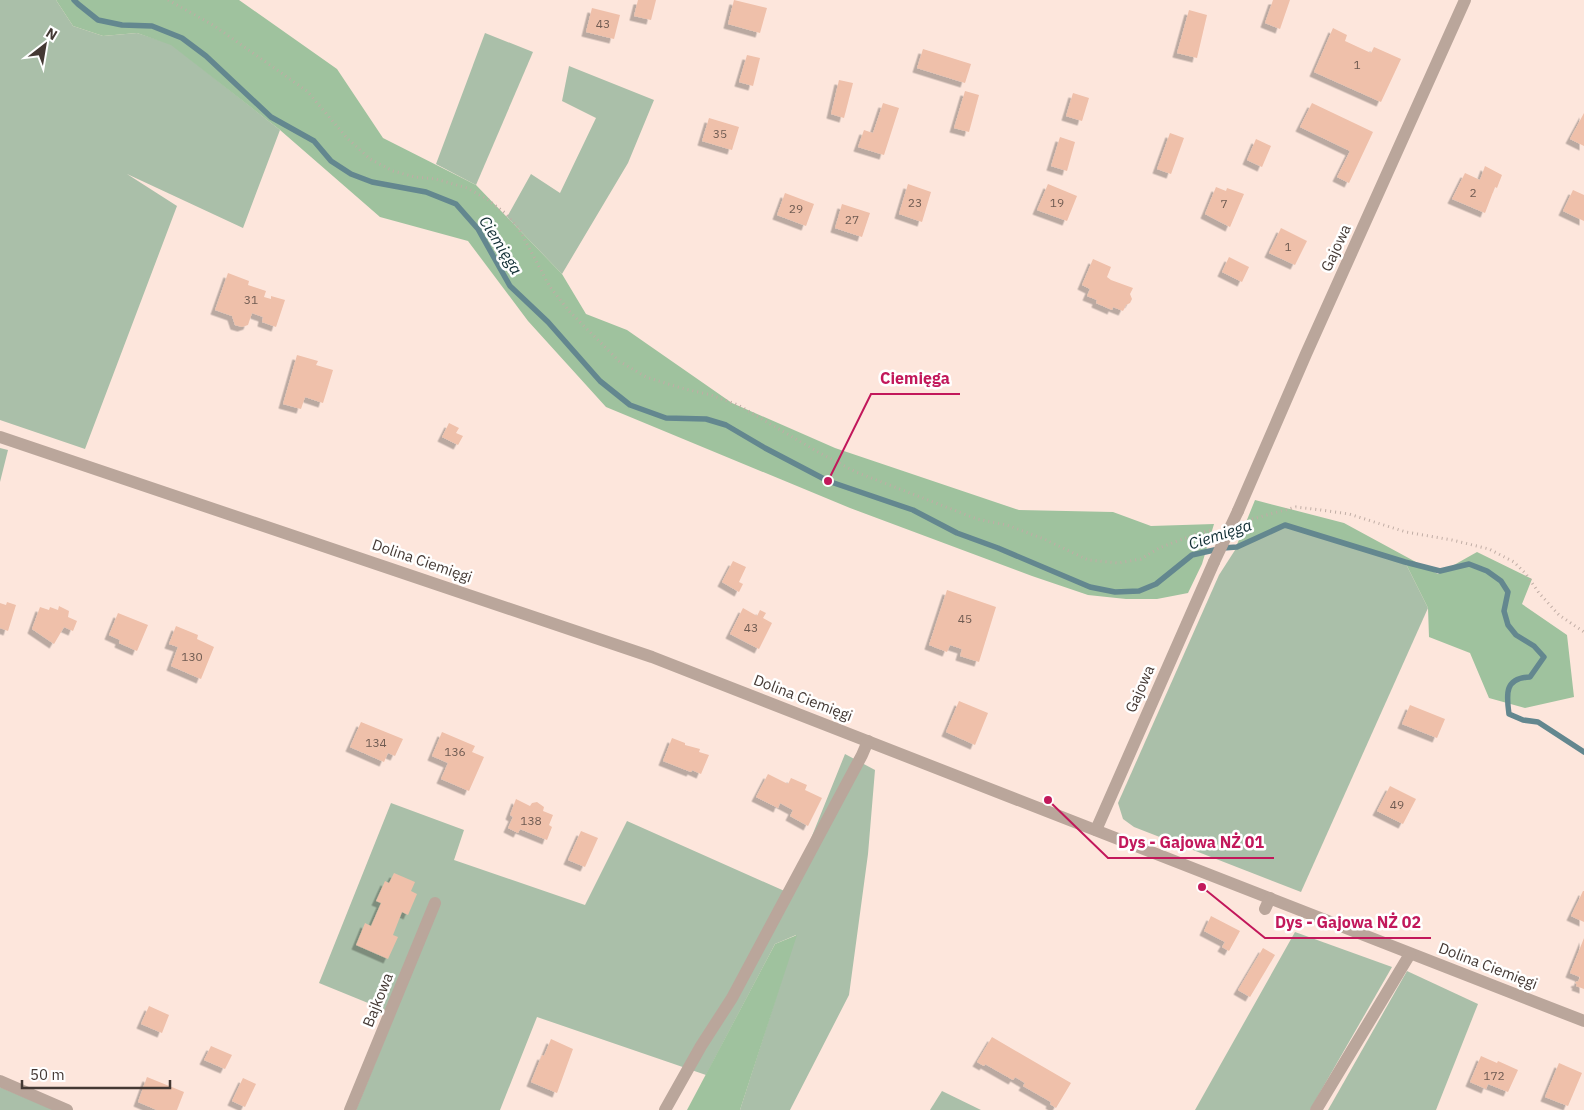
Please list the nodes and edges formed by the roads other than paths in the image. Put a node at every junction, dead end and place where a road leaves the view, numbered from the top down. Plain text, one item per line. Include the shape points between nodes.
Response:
1 (1465, 0) edge
2 (0, 437) edge
3 (868, 741) junction
4 (1096, 830) junction
5 (435, 903) dead end
6 (1410, 954) junction
7 (1584, 1021) edge
8 (0, 1081) edge
9 (67, 1110) edge
10 (350, 1110) edge
11 (665, 1110) edge
12 (1316, 1110) edge

1 - 4 street, Gajowa, bridge
2 - 3 street, Dolina Ciemięgi via 613,642
3 - 4 street, Dolina Ciemięgi
3 - 11 street via 732,998
4 - 6 street, Dolina Ciemięgi via 1268,903
5 - 10 street, Bajkowa
6 - 7 street, Dolina Ciemięgi
6 - 12 street
8 - 9 street

